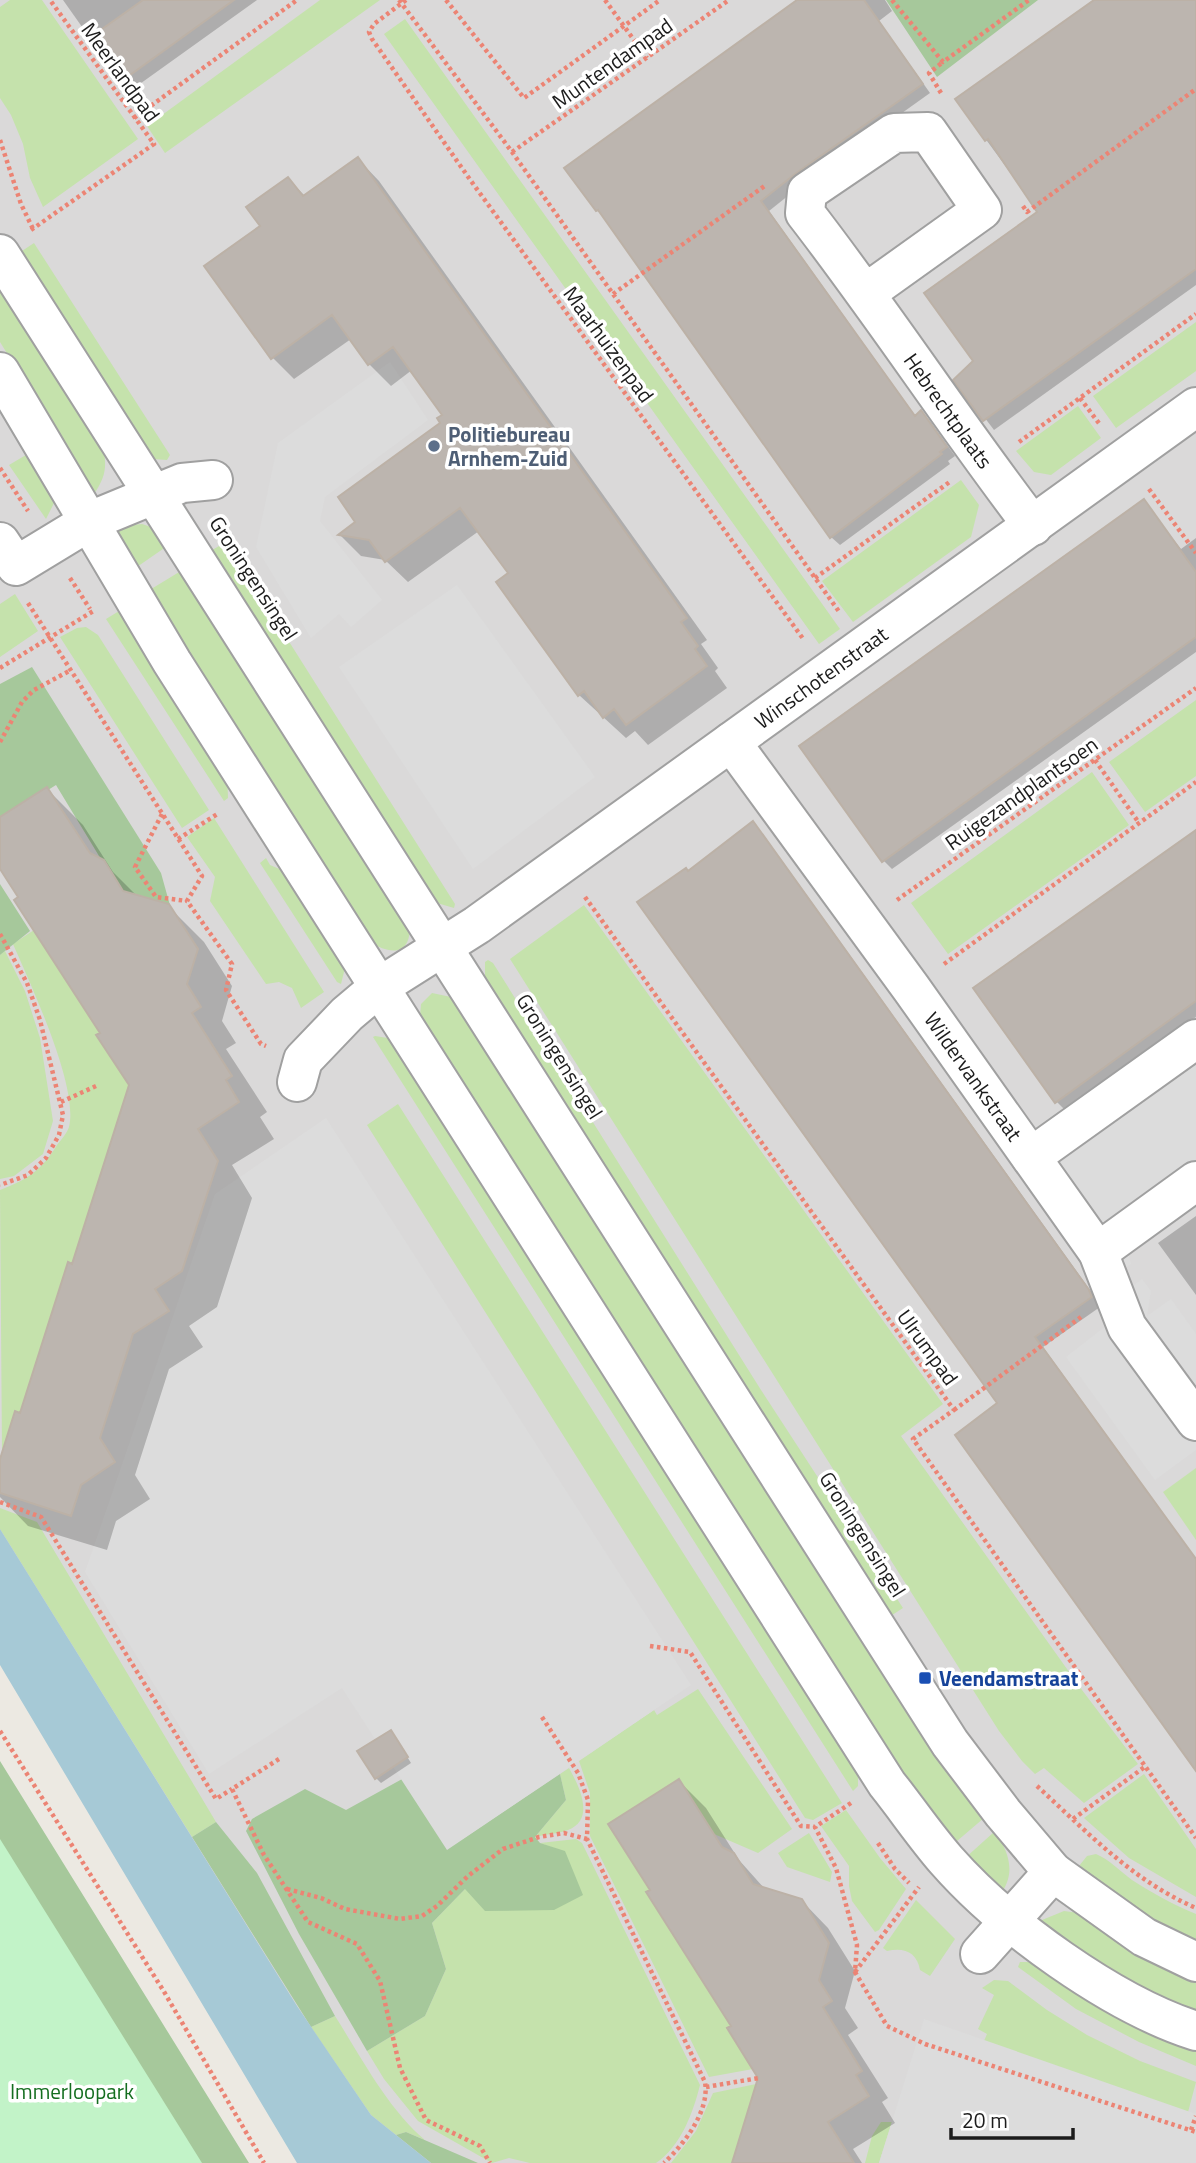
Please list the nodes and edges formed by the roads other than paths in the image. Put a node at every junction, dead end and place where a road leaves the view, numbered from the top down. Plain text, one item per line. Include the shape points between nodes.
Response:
1 (0, 254) edge
2 (866, 293) junction
3 (0, 372) edge
4 (1196, 407) edge
5 (212, 480) dead end
6 (154, 496) junction
7 (90, 521) junction
8 (1033, 526) junction
9 (0, 542) edge
10 (731, 742) junction
11 (444, 946) junction
12 (379, 987) junction
13 (1196, 1039) edge
14 (300, 1071) road end
15 (1031, 1157) junction
16 (1196, 1181) edge
17 (1098, 1252) junction
18 (1196, 1421) edge
19 (1053, 1872) junction
20 (1009, 1921) junction
21 (980, 1954) dead end
22 (1196, 1962) edge
23 (1196, 2031) edge

1 - 6 street, Groningensingel
2 - 2 street, Hebrechtplaats via 982,210 928,132 894,133 807,192 805,213
2 - 8 street, Hebrechtplaats
3 - 7 street
4 - 8 street, Winschotenstraat
5 - 6 street via 182,483
6 - 7 street
6 - 11 street, Groningensingel
7 - 9 street via 16,566
7 - 12 street via 172,662
8 - 10 street, Winschotenstraat
10 - 11 street, Winschotenstraat
10 - 15 street, Wildervankstraat
11 - 12 street, Winschotenstraat
11 - 19 street, Groningensingel via 950,1743
12 - 14 street via 347,1014
12 - 20 street via 887,1784 947,1860
13 - 15 street
15 - 17 street, Wildervankstraat
16 - 17 street
17 - 18 street, Wildervankstraat via 1126,1327
19 - 20 street
19 - 22 street, Groningensingel via 1144,1937
20 - 21 street
20 - 23 street via 1095,1982 1170,2023

